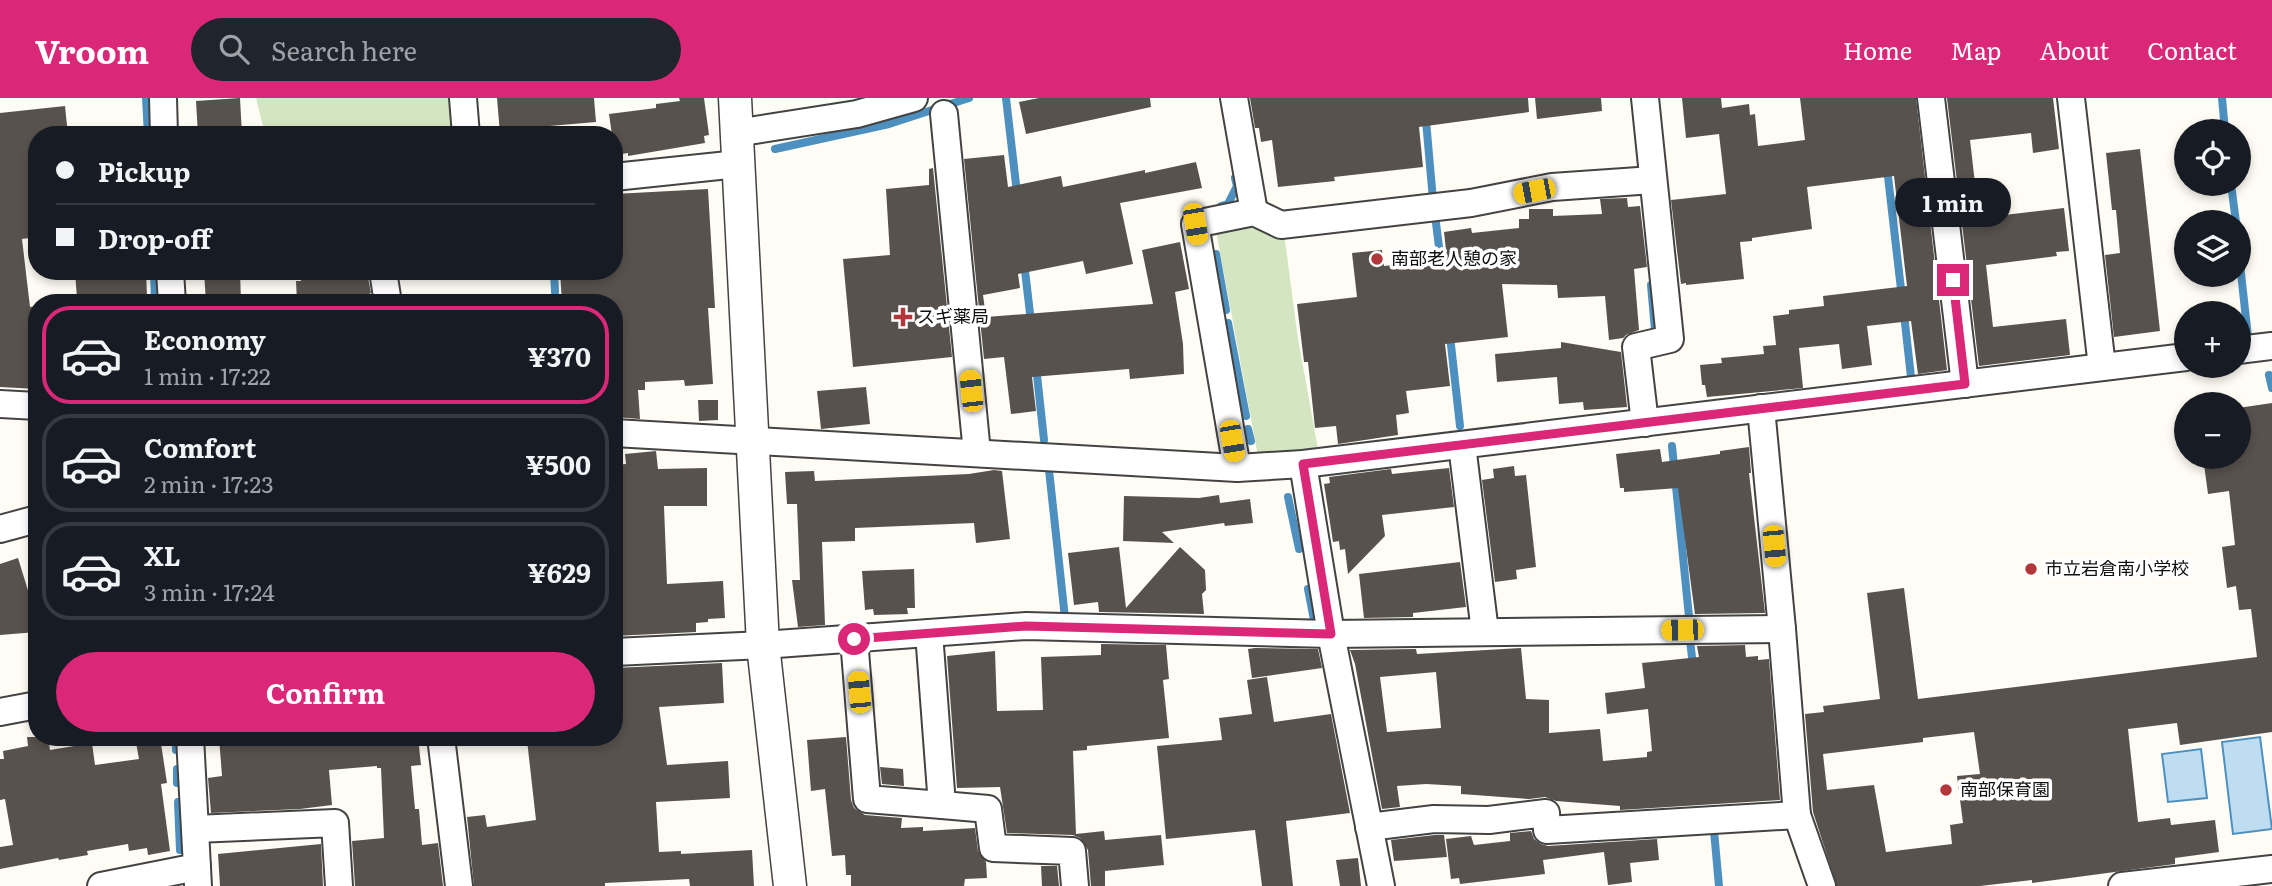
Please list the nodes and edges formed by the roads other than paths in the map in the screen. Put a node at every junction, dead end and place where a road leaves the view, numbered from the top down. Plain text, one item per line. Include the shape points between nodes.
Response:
1 (163, 98) edge
2 (463, 98) edge
3 (735, 98) edge
4 (914, 98) edge
5 (1234, 98) edge
6 (1644, 98) edge
7 (1931, 98) edge
8 (2071, 98) edge
9 (944, 114) dead end
10 (164, 126) edge
11 (465, 126) edge
12 (736, 133) junction
13 (738, 164) junction
14 (623, 176) edge
15 (1653, 180) junction
16 (1254, 212) junction
17 (2272, 348) edge
18 (2251, 349) edge
19 (2174, 358) edge
20 (2102, 367) junction
21 (1965, 384) junction
22 (0, 404) edge
23 (28, 406) edge
24 (1761, 408) junction
25 (1645, 423) junction
26 (623, 433) edge
27 (753, 440) junction
28 (1462, 445) junction
29 (977, 453) junction
30 (1303, 464) junction
31 (1237, 468) junction
32 (28, 521) edge
33 (0, 529) edge
34 (1782, 629) junction
35 (1485, 632) junction
36 (929, 634) junction
37 (1331, 634) junction
38 (854, 639) junction
39 (763, 645) junction
40 (623, 652) edge
41 (28, 707) edge
42 (0, 712) edge
43 (190, 746) edge
44 (442, 746) edge
45 (942, 805) junction
46 (1797, 815) junction
47 (1369, 827) junction
48 (195, 829) junction
49 (2272, 869) edge
50 (197, 876) edge
51 (101, 886) edge
52 (339, 886) edge
53 (460, 886) edge
54 (790, 886) edge
55 (1075, 886) edge
56 (1381, 886) edge
57 (1822, 886) edge
58 (2130, 886) edge

1 - 10 street
2 - 11 street
3 - 12 street
4 - 12 street via 858,114
5 - 16 street
6 - 15 street
7 - 21 street
8 - 20 street
9 - 29 street
12 - 13 street
13 - 14 street
13 - 27 street
15 - 16 street via 1552,187 1471,203 1281,225
15 - 25 street via 1671,339 1636,348
16 - 31 street via 1195,224
17 - 18 street
19 - 20 street
20 - 21 street
21 - 24 street
22 - 23 street
24 - 25 street
24 - 34 street
25 - 28 street
26 - 27 street
27 - 29 street
27 - 39 street
28 - 30 street
28 - 35 street
29 - 31 street
30 - 31 street
30 - 37 street
32 - 33 street
34 - 35 street
34 - 46 street
35 - 37 street
36 - 37 street via 1026,626
36 - 38 street
36 - 45 street
37 - 47 street
38 - 39 street
38 - 45 street via 867,799
39 - 40 street
39 - 54 street
41 - 42 street
43 - 48 street
44 - 53 street
45 - 55 street via 988,809 992,848 1072,851
46 - 47 street via 1547,830 1546,813
46 - 57 street
47 - 56 street
48 - 50 street
48 - 52 street via 335,823
49 - 58 street
50 - 51 street

